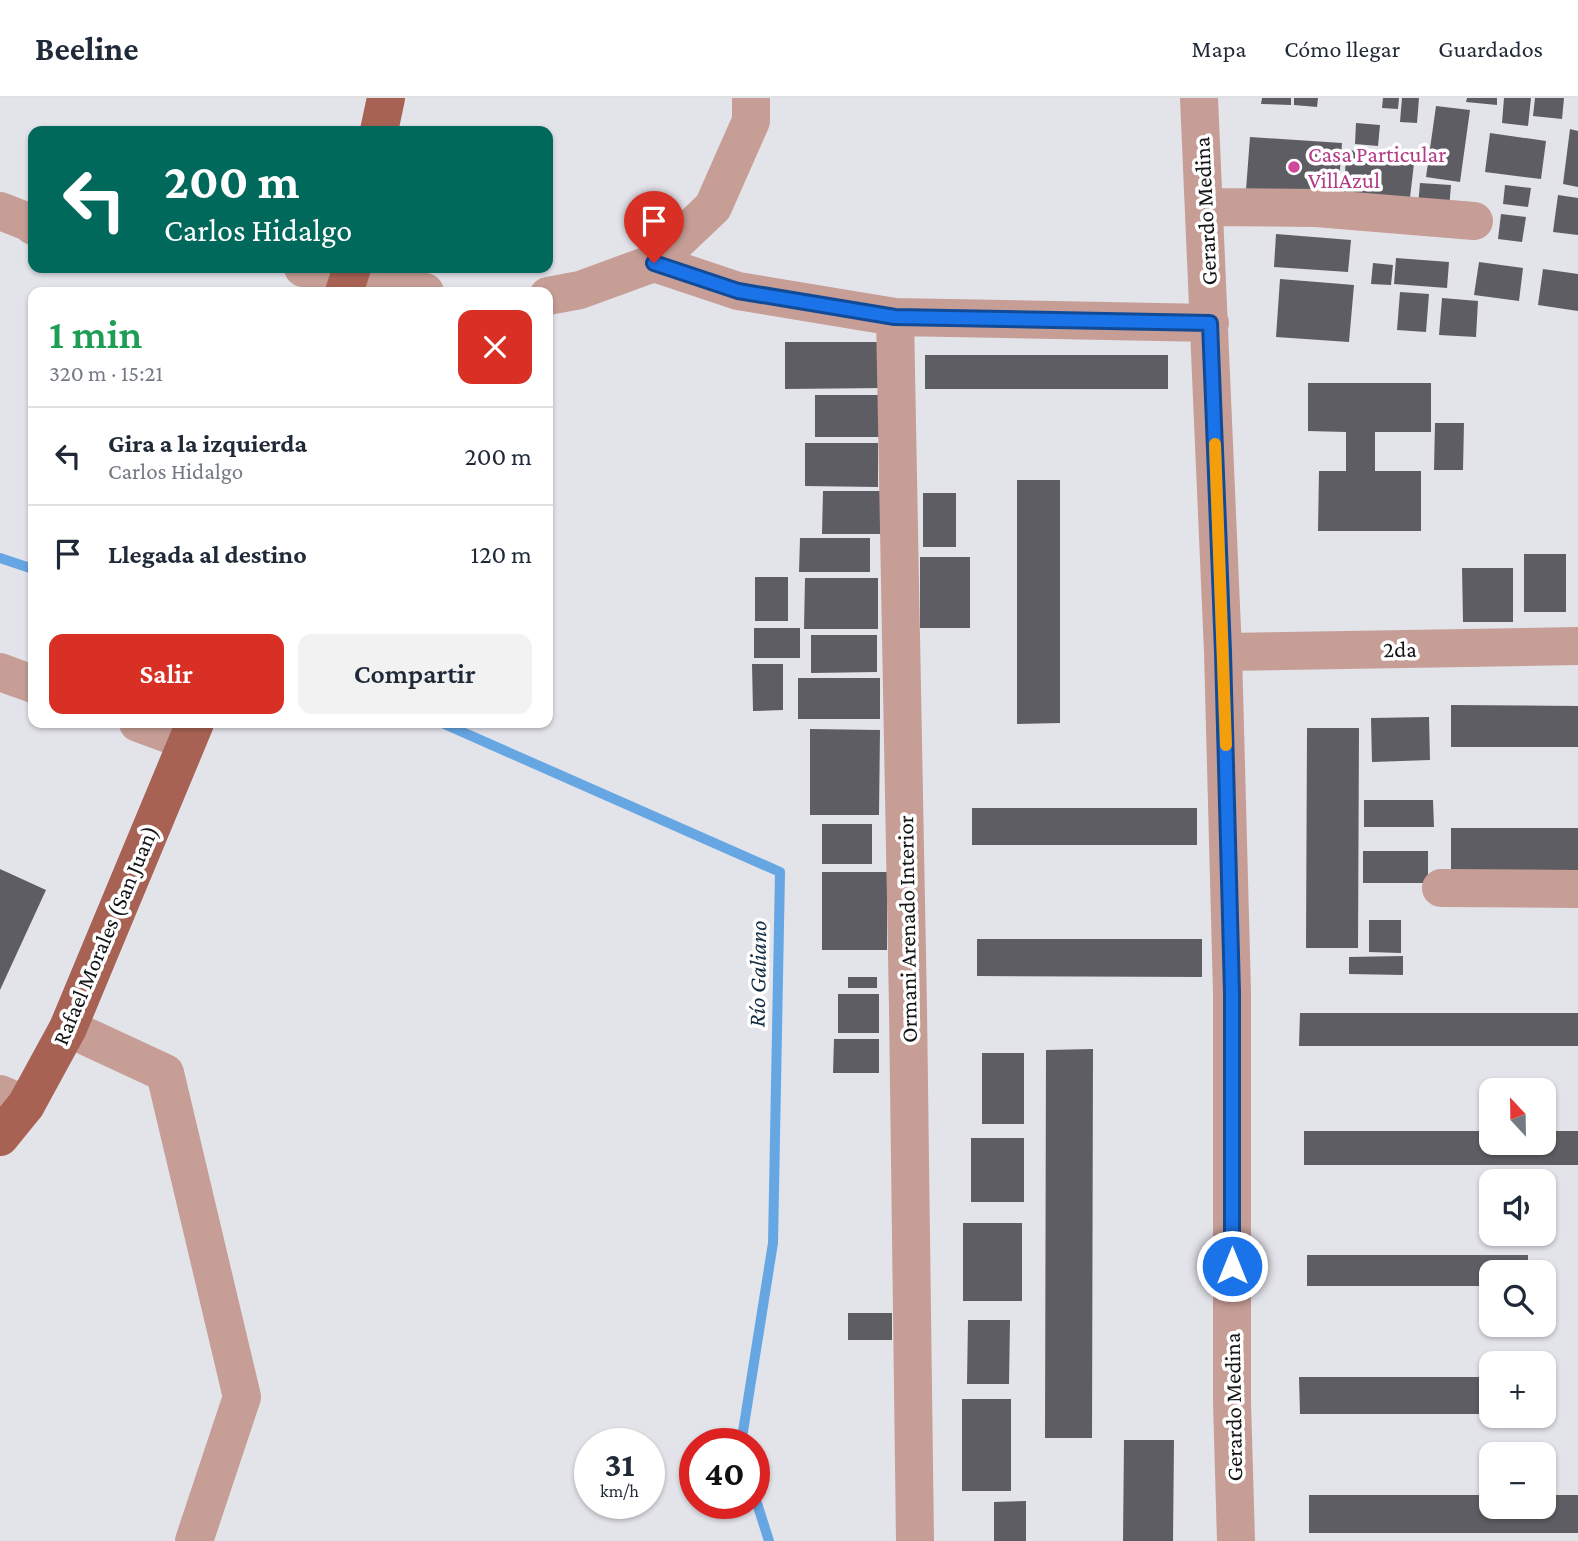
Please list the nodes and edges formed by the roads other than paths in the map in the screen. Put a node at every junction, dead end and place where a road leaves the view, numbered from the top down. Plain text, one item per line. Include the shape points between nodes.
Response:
1 (386, 98) edge
2 (751, 98) edge
3 (1199, 98) edge
4 (380, 126) edge
5 (1205, 207) junction
6 (0, 211) edge
7 (1474, 221) dead end
8 (28, 222) edge
9 (654, 263) junction
10 (329, 273) edge
11 (349, 277) edge
12 (400, 287) edge
13 (553, 295) edge
14 (895, 317) junction
15 (1210, 323) junction
16 (1578, 646) edge
17 (1223, 652) junction
18 (0, 672) edge
19 (28, 682) edge
20 (167, 728) edge
21 (191, 732) edge
22 (1441, 888) dead end
23 (1578, 889) edge
24 (68, 1028) junction
25 (13, 1099) edge
26 (0, 1137) edge
27 (194, 1541) edge
28 (915, 1541) edge
29 (1236, 1541) edge

1 - 4 main road
2 - 9 street via 751,121 713,207
3 - 5 street, Gerardo Medina
5 - 7 street via 1316,208
5 - 15 street, Gerardo Medina
6 - 8 street
9 - 13 street
9 - 14 street via 738,291
10 - 11 street
11 - 12 street
14 - 15 street
14 - 28 street, Ormani Arenado Interior
15 - 17 street, Gerardo Medina
16 - 17 street, 2da
17 - 29 street, Gerardo Medina via 1232,993 1231,1402
18 - 19 street
20 - 21 street
21 - 24 main road, Rafael Morales (San Juan)
22 - 23 street
24 - 25 main road, Rafael Morales (San Juan)
24 - 27 street via 165,1073 242,1397
25 - 26 main road, Rafael Morales (San Juan)

